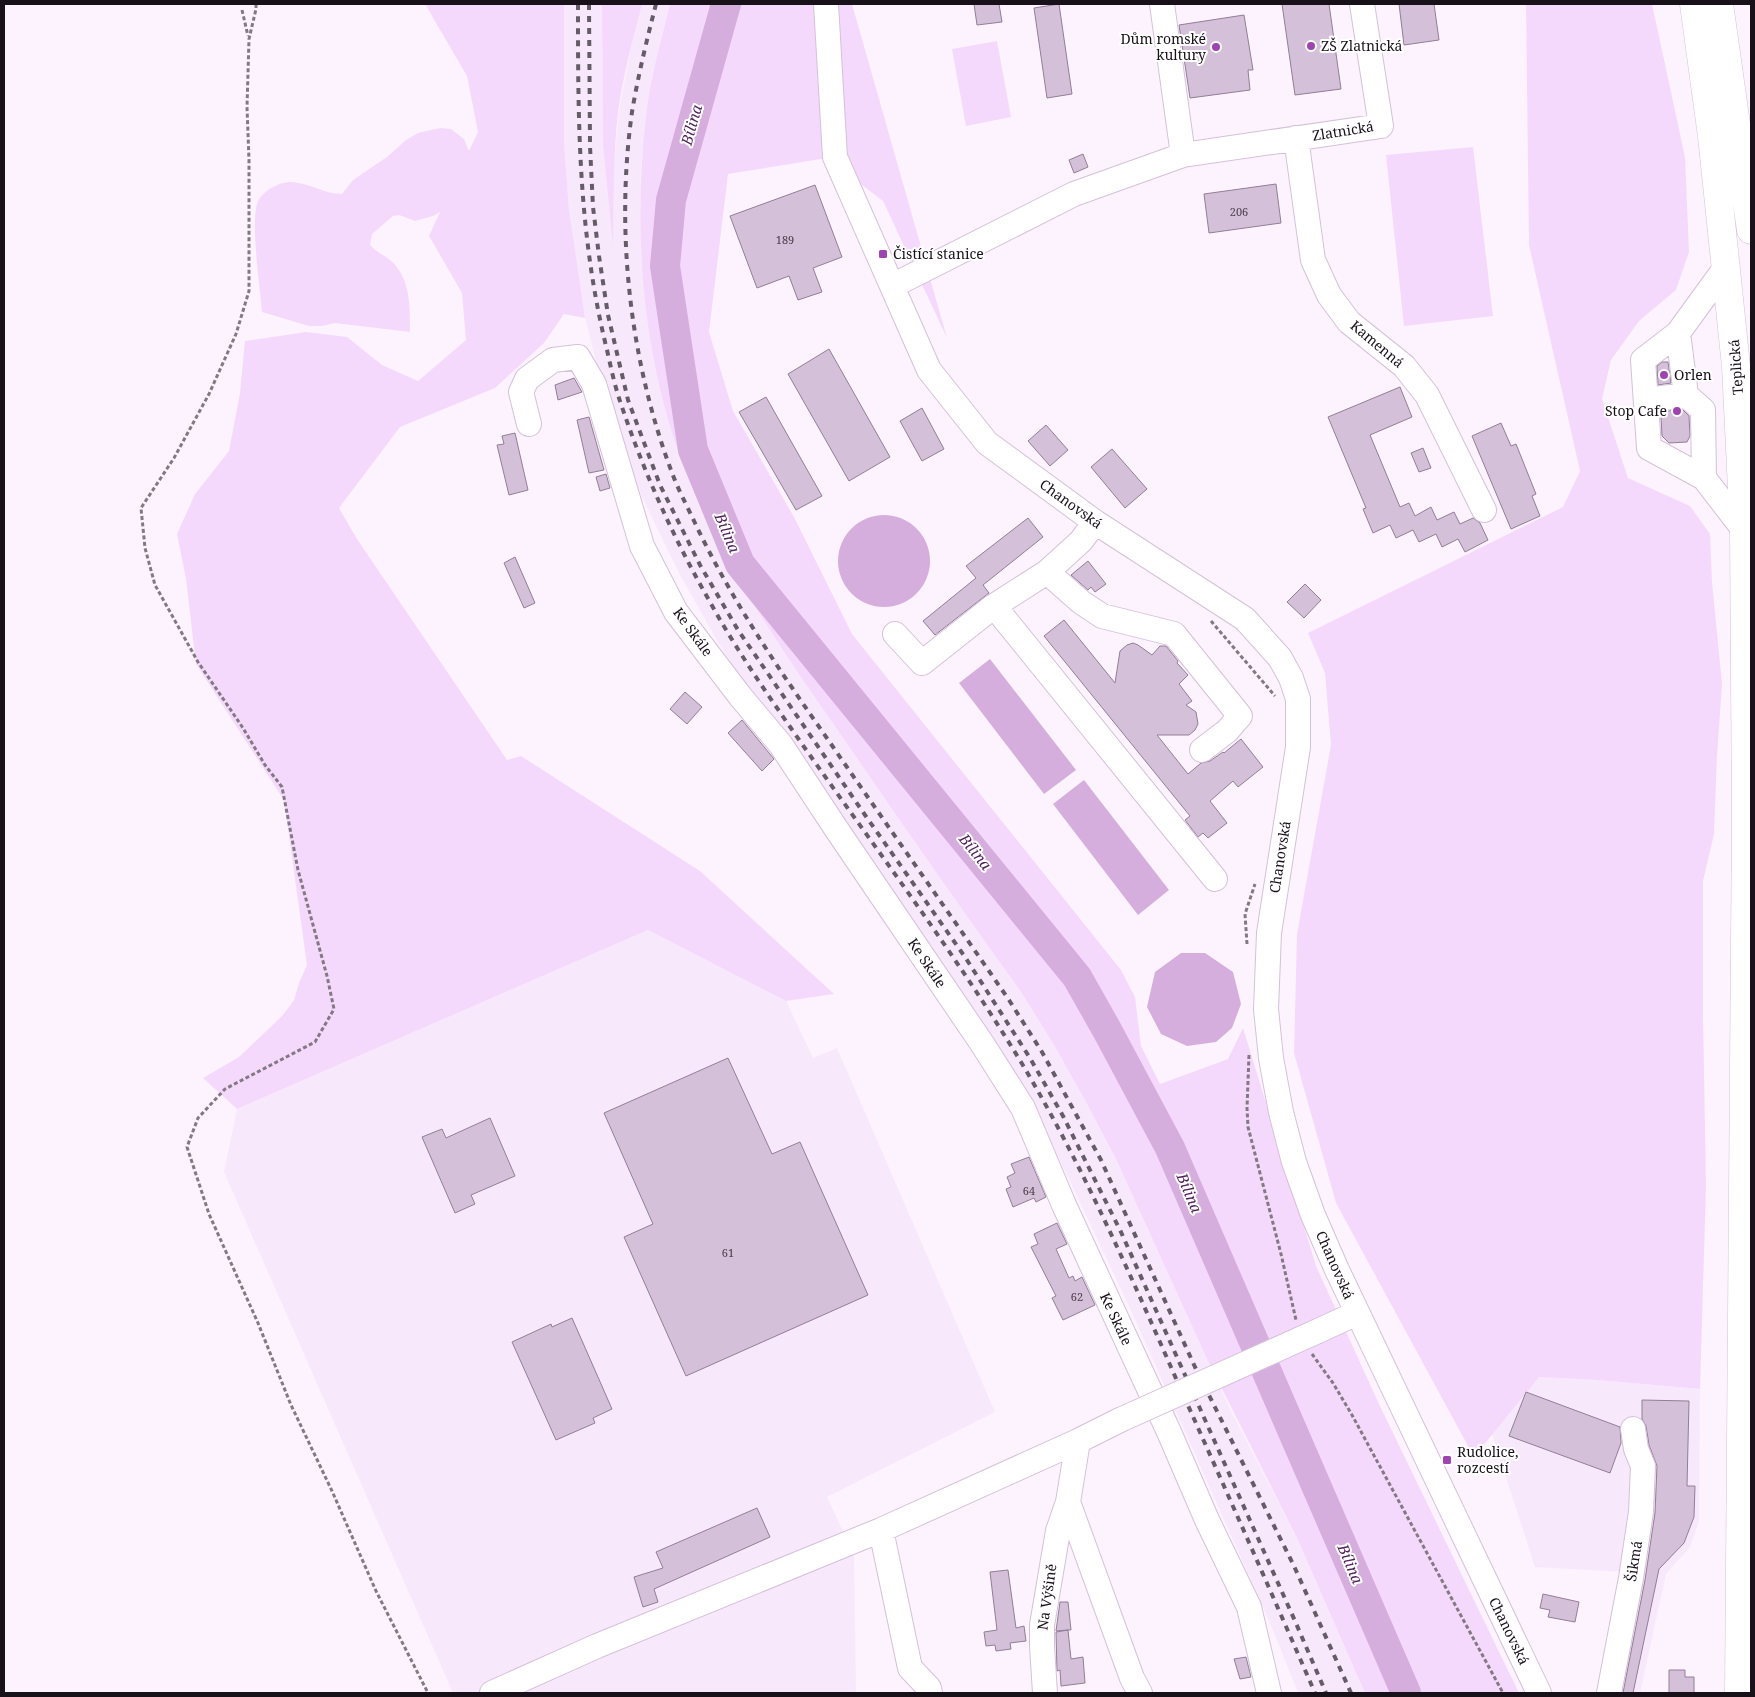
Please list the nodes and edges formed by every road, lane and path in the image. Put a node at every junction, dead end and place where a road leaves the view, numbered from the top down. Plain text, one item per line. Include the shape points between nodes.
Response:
1 (256, 4) edge
2 (826, 4) edge
3 (1162, 4) edge
4 (1362, 4) edge
5 (1694, 4) edge
6 (1719, 4) edge
7 (242, 10) dead end
8 (249, 39) junction
9 (1296, 138) junction
10 (1745, 142) edge
11 (1183, 155) junction
12 (1751, 230) edge
13 (1726, 268) junction
14 (892, 286) junction
15 (1678, 333) junction
16 (1686, 395) junction
17 (1646, 400) junction
18 (529, 424) dead end
19 (1704, 478) junction
20 (1484, 510) dead end
21 (1095, 522) junction
22 (1744, 530) junction
23 (1047, 572) junction
24 (994, 606) junction
25 (1210, 621) dead end
26 (895, 634) dead end
27 (1281, 703) dead end
28 (1202, 750) dead end
29 (1256, 878) dead end
30 (1215, 879) dead end
31 (1247, 950) dead end
32 (1250, 1052) dead end
33 (1357, 1313) junction
34 (1308, 1335) junction
35 (1633, 1429) dead end
36 (1078, 1441) junction
37 (1742, 1450) junction
38 (1068, 1502) junction
39 (881, 1530) junction
40 (428, 1693) edge
41 (492, 1693) edge
42 (930, 1693) edge
43 (1045, 1693) edge
44 (1140, 1693) edge
45 (1269, 1693) edge
46 (1503, 1693) edge
47 (1539, 1693) edge
48 (1609, 1693) edge
49 (1725, 1693) edge
50 (1739, 1693) edge

1 - 8 path
2 - 14 street, Chanovská via 836,157
3 - 11 street
4 - 9 street, Zlatnická via 1381,126
5 - 13 highway, Teplická
6 - 10 highway
7 - 8 path
8 - 40 path via 249,291 236,334 209,394 174,458 141,508 145,548 155,585 198,662 282,787 298,870 334,1009 315,1042 225,1089 198,1118 187,1147 210,1214 291,1405 376,1591
9 - 11 street, Zlatnická
9 - 20 street, Kamenná via 1313,260 1329,295 1349,322 1404,366 1427,395
10 - 12 highway
11 - 14 street, Zlatnická via 1074,194
13 - 15 street
13 - 22 highway, Teplická via 1736,366
14 - 21 street, Chanovská via 929,370 987,443
15 - 16 street
15 - 17 street via 1643,360
16 - 17 street
16 - 19 street via 1703,410
17 - 19 street via 1649,448
18 - 45 street, Ke Skále via 521,392 527,379 553,360 578,357 594,384 642,546 676,612 781,745 1023,1108 1064,1205 1249,1607
19 - 22 street
21 - 23 street via 1081,541
21 - 33 street, Chanovská via 1245,619 1280,658 1298,699 1298,747 1269,934 1266,1009 1270,1058 1294,1162 1313,1215
22 - 37 highway, Teplická via 1746,819
23 - 24 street
23 - 28 street via 1102,616 1174,634 1240,716 1227,731
24 - 26 street via 922,663
24 - 30 street
25 - 27 path
29 - 31 path via 1245,914
32 - 34 path via 1248,1127 1281,1254
33 - 34 street
33 - 47 street, Chanovská
34 - 36 street, bridge
34 - 46 path
35 - 48 street, Šikmá via 1643,1466 1641,1512
36 - 38 street
36 - 39 street
37 - 49 highway via 1726,1532
37 - 50 highway, Teplická
38 - 43 street, Na Výšině via 1058,1531 1042,1625
38 - 44 street
39 - 41 street via 597,1646
39 - 42 street via 910,1668

